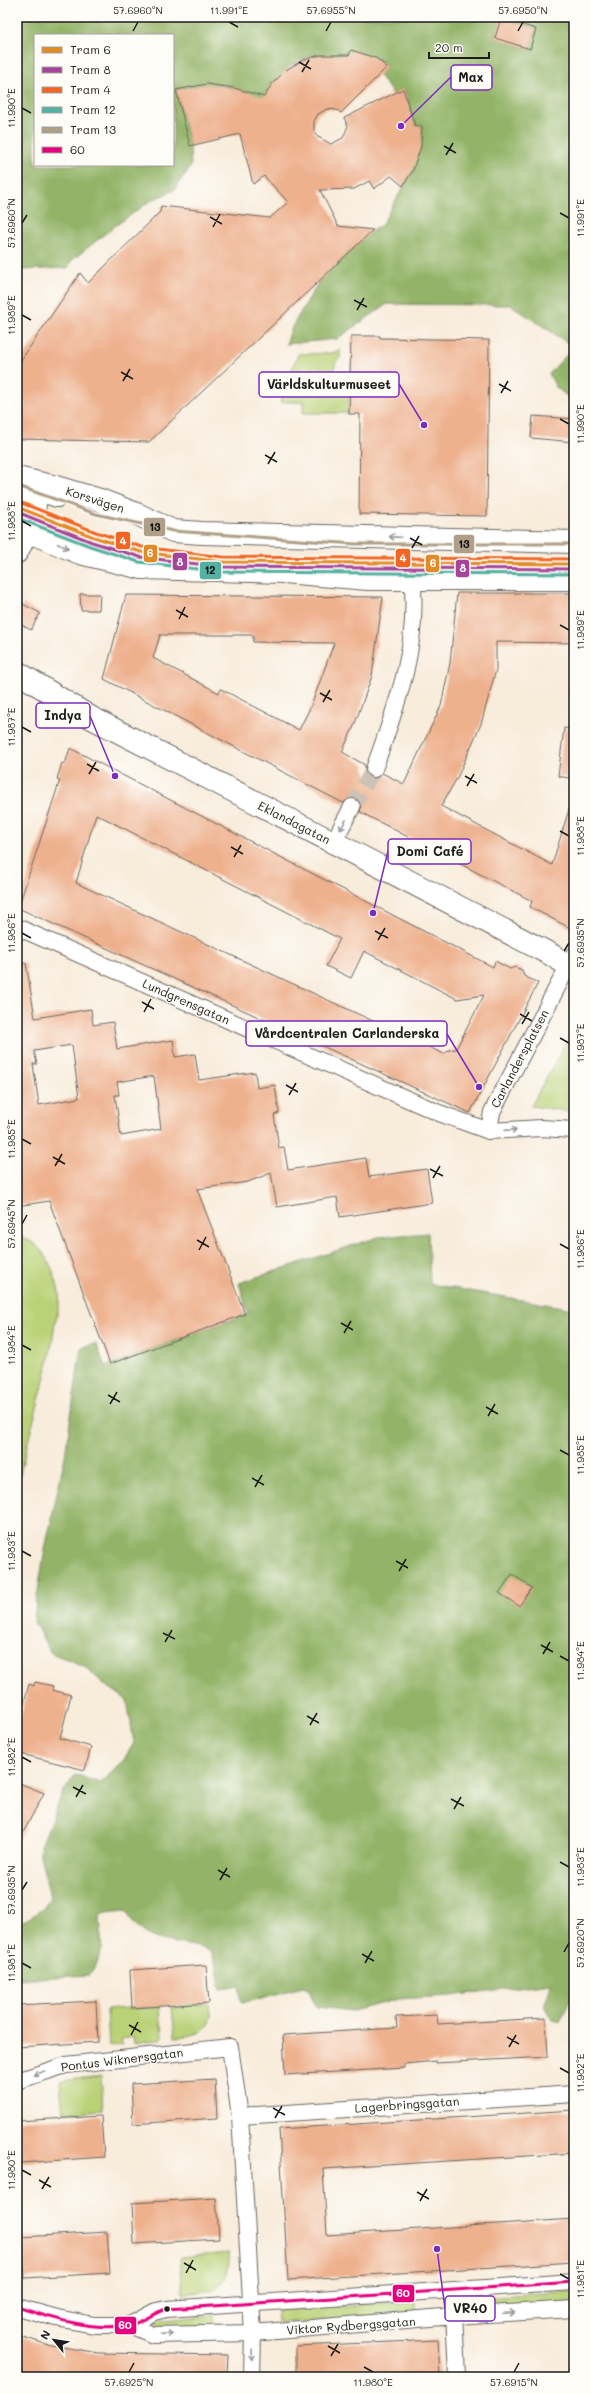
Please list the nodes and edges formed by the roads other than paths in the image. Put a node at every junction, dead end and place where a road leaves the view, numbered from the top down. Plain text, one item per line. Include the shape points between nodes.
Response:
1 (21, 489) edge
2 (22, 529) edge
3 (574, 542) edge
4 (17, 552) edge
5 (412, 578) junction
6 (574, 579) edge
7 (17, 672) edge
8 (374, 769) tunnel mouth
9 (352, 807) tunnel mouth
10 (333, 842) junction
11 (17, 927) edge
12 (572, 963) edge
13 (574, 1130) edge
14 (489, 1131) junction
15 (17, 2081) edge
16 (574, 2094) edge
17 (240, 2116) junction
18 (574, 2282) edge
19 (453, 2290) junction
20 (250, 2304) junction
21 (17, 2307) edge
22 (574, 2309) edge
23 (454, 2316) junction
24 (130, 2325) junction
25 (252, 2333) junction
26 (252, 2377) edge
27 (457, 2377) edge

1 - 2 main road via 35,506
3 -> 1 main road, Korsvägen via 202,533 173,530 100,500 56,487
2 - 4 main road
2 -> 5 main road via 80,553 142,568 284,572 368,579
5 - 6 main road
5 - 8 street via 410,649 400,696
7 - 10 main road, Eklandagatan via 90,716
9 -> 10 street
10 - 12 main road, Eklandagatan
11 - 14 street, Lundgrensgatan via 439,1113
12 - 14 street, Carlandersplatsen via 492,1112
14 -> 13 street via 541,1128
17 -> 15 street, Pontus Wiknersgatan via 230,2047 66,2065
16 - 17 street, Lagerbringsgatan
17 - 20 street
18 - 19 street, Viktor Rydbergsgatan
19 - 20 street, Viktor Rydbergsgatan
19 - 23 street
20 - 24 street, Viktor Rydbergsgatan via 166,2309 154,2312
20 - 25 street
21 - 24 street, Viktor Rydbergsgatan via 94,2325
23 -> 22 street, Viktor Rydbergsgatan
23 - 25 street, Viktor Rydbergsgatan
23 - 27 street
24 -> 25 street, Viktor Rydbergsgatan via 153,2335
25 -> 26 street

